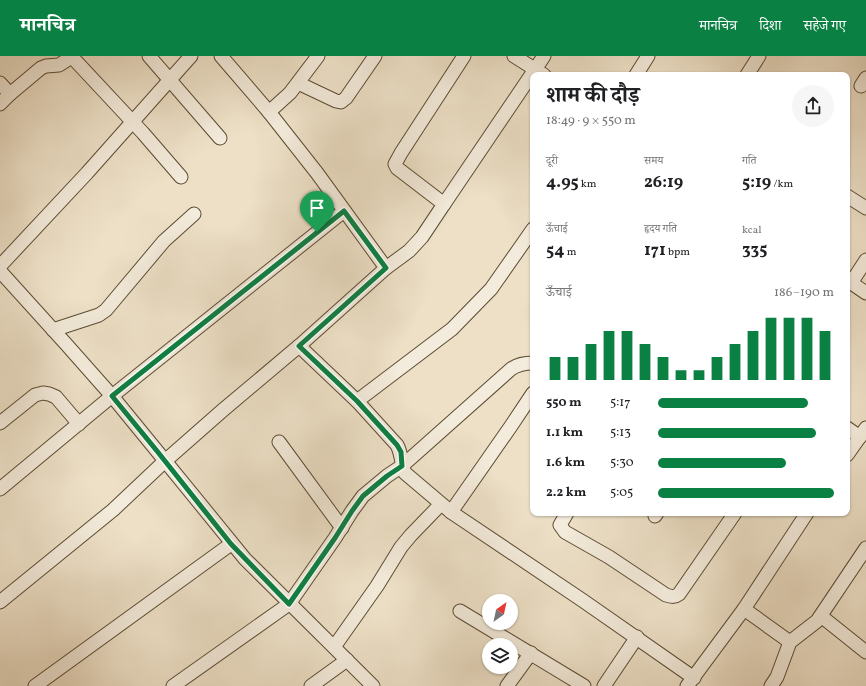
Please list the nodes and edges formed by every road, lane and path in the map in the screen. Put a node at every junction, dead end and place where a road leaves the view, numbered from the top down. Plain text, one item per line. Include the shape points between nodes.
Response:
1 (72, 56) edge
2 (149, 56) edge
3 (191, 56) edge
4 (221, 56) edge
5 (318, 56) edge
6 (375, 56) edge
7 (464, 56) edge
8 (514, 56) edge
9 (544, 56) edge
10 (648, 56) edge
11 (760, 56) edge
12 (539, 72) edge
13 (638, 72) edge
14 (749, 72) edge
15 (170, 79) junction
16 (0, 83) edge
17 (298, 83) junction
18 (530, 85) edge
19 (10, 94) junction
20 (0, 104) edge
21 (270, 112) junction
22 (133, 122) junction
23 (220, 138) dead end
24 (181, 177) dead end
25 (850, 198) edge
26 (444, 204) junction
27 (866, 208) edge
28 (344, 211) junction
29 (194, 214) dead end
30 (530, 233) edge
31 (866, 260) edge
32 (0, 266) edge
33 (386, 268) junction
34 (0, 271) edge
35 (850, 280) edge
36 (850, 282) edge
37 (866, 293) edge
38 (53, 330) junction
39 (299, 346) junction
40 (530, 363) edge
41 (112, 396) junction
42 (530, 398) edge
43 (357, 401) junction
44 (0, 423) edge
45 (79, 424) junction
46 (850, 429) edge
47 (863, 432) edge
48 (278, 442) dead end
49 (850, 451) edge
50 (165, 461) junction
51 (402, 466) junction
52 (0, 489) edge
53 (446, 508) junction
54 (565, 516) edge
55 (733, 516) edge
56 (805, 516) edge
57 (342, 528) junction
58 (231, 544) junction
59 (866, 548) edge
60 (0, 602) edge
61 (289, 604) junction
62 (744, 609) junction
63 (460, 611) dead end
64 (821, 616) junction
65 (637, 637) junction
66 (790, 642) junction
67 (334, 647) junction
68 (866, 652) edge
69 (531, 653) junction
70 (347, 660) junction
71 (691, 682) edge
72 (35, 686) edge
73 (173, 686) edge
74 (311, 686) edge
75 (373, 686) edge
76 (507, 686) edge
77 (584, 686) edge
78 (604, 686) edge
79 (771, 686) edge

1 - 19 street via 59,65 41,68
1 - 22 street
2 - 15 street
3 - 15 street
4 - 21 street
5 - 17 street
6 - 17 street via 341,102
7 - 26 street via 395,164
8 - 12 street
9 - 12 street
10 - 13 street
11 - 14 street
15 - 22 street
15 - 23 street
16 - 19 street
17 - 21 street
18 - 26 street
19 - 20 street
21 - 28 street
22 - 24 street
22 - 32 street
25 - 27 street
26 - 33 street via 417,243
28 - 33 street
28 - 41 street
29 - 38 street via 164,241 106,310 99,315
30 - 43 street via 492,289 452,329
31 - 35 street
33 - 39 street
34 - 38 street
36 - 37 street
38 - 41 street
39 - 43 street
39 - 50 street
40 - 51 street via 517,365
41 - 45 street
41 - 50 street
42 - 53 street via 511,426
43 - 51 street via 397,445 401,452
44 - 45 street via 35,395 42,393 56,397
45 - 52 street
46 - 47 street
47 - 49 street
48 - 57 street
50 - 58 street
50 - 60 street via 113,510
51 - 53 street via 411,479
51 - 57 street via 363,496
53 - 65 street
53 - 67 street via 411,535 401,547
54 - 55 street via 560,525 565,532 609,557 666,595 676,597
56 - 62 street
57 - 61 street
58 - 61 street
58 - 72 street
59 - 64 street
61 - 67 street
61 - 73 street
62 - 66 street
62 - 71 street
63 - 69 street
64 - 66 street
64 - 68 street
65 - 71 street
65 - 78 street
66 - 79 street
67 - 70 street
69 - 76 street
69 - 77 street
70 - 74 street
70 - 75 street

